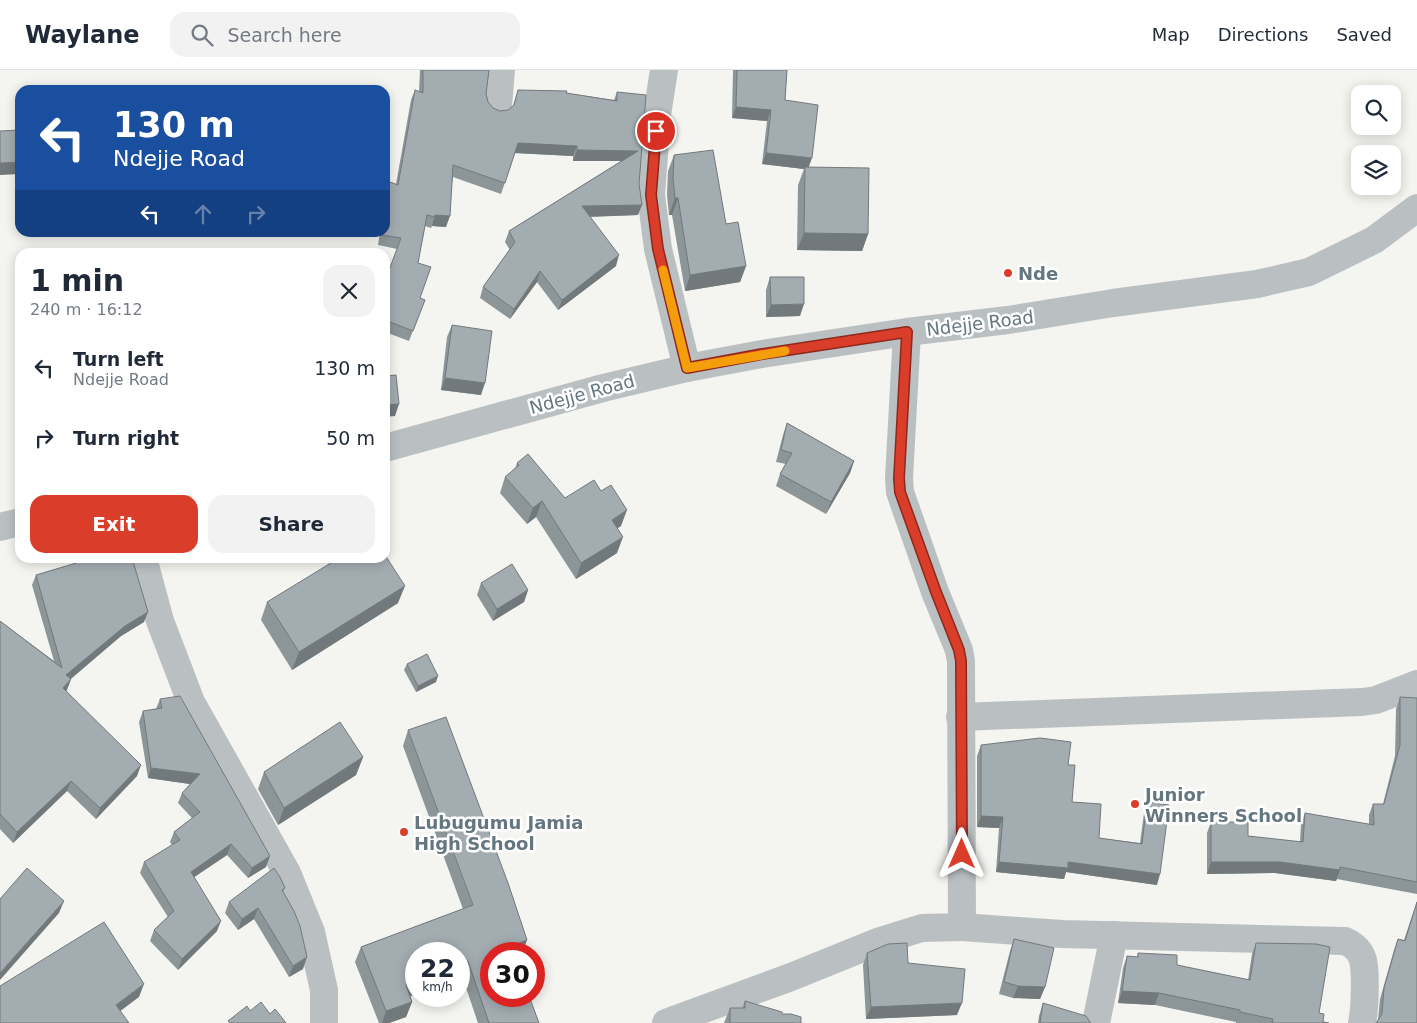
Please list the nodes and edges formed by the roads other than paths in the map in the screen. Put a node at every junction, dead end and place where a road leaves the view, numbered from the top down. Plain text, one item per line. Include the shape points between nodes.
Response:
1 (501, 70) edge
2 (664, 70) edge
3 (498, 106) dead end
4 (1417, 208) edge
5 (907, 332) junction
6 (687, 368) junction
7 (390, 447) edge
8 (15, 523) edge
9 (0, 527) edge
10 (144, 563) edge
11 (1417, 684) edge
12 (960, 717) junction
13 (962, 927) junction
14 (1114, 935) junction
15 (324, 1023) edge
16 (666, 1023) edge
17 (1096, 1023) edge
18 (1362, 1023) edge

1 - 3 street
2 - 6 street via 651,195 658,249
4 - 5 street, Ndejje Road via 1374,240 1309,272 1257,284
5 - 6 street, Ndejje Road
5 - 12 street via 900,492 959,650
6 - 7 street, Ndejje Road
8 - 9 street
10 - 15 street via 160,621 191,702 287,873 311,932 324,990
11 - 12 street via 1362,702
12 - 13 street
13 - 14 street
13 - 16 street via 922,928 880,941
14 - 17 street
14 - 18 street via 1345,941 1354,945 1363,960

